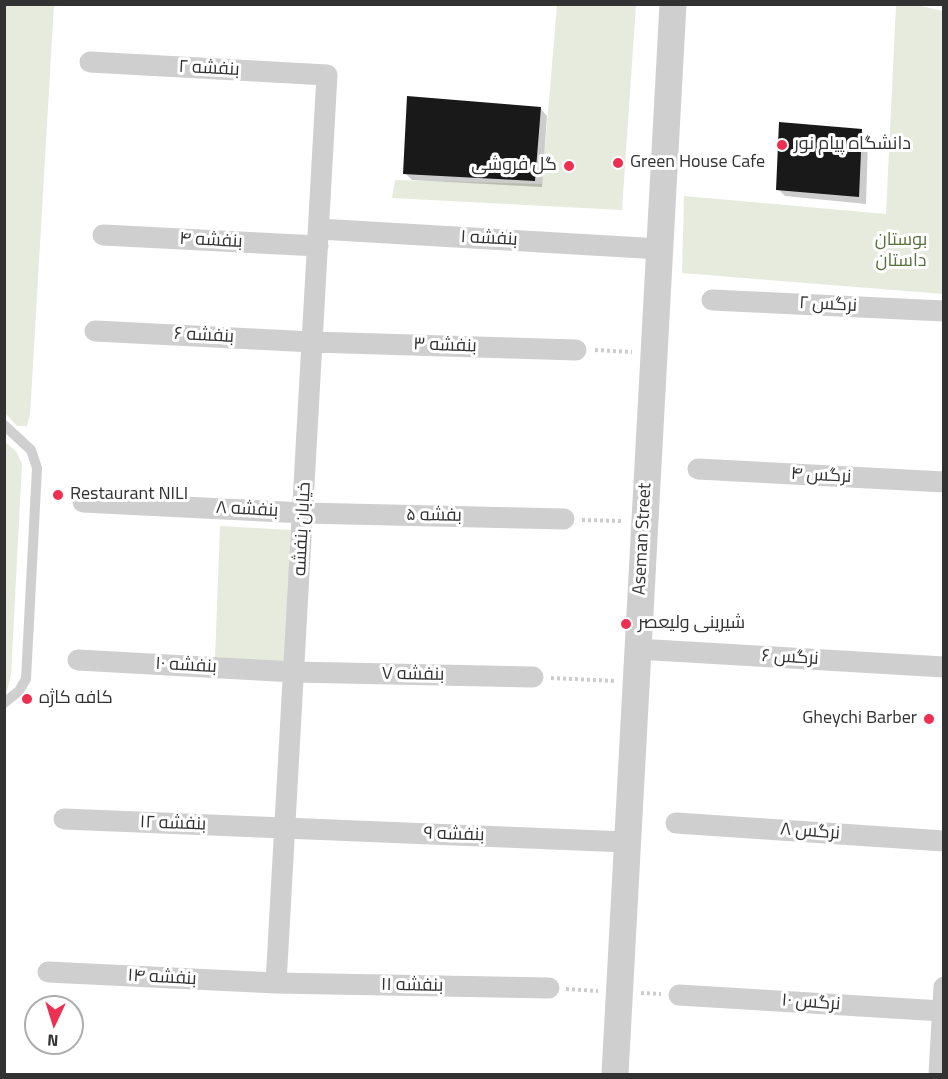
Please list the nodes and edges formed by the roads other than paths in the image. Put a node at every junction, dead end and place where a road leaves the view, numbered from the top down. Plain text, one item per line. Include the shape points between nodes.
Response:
1 (673, 4) edge
2 (90, 62) dead end
3 (327, 75) joint
4 (103, 235) dead end
5 (318, 238) junction
6 (660, 249) junction
7 (712, 300) dead end
8 (944, 311) edge
9 (95, 331) dead end
10 (313, 342) junction
11 (576, 350) road end
12 (4, 425) edge
13 (698, 469) dead end
14 (944, 482) edge
15 (83, 502) dead end
16 (304, 513) junction
17 (564, 519) road end
18 (637, 649) junction
19 (78, 660) dead end
20 (944, 667) edge
21 (294, 672) junction
22 (532, 677) road end
23 (4, 703) edge
24 (64, 819) dead end
25 (676, 823) dead end
26 (283, 828) junction
27 (944, 841) edge
28 (626, 842) junction
29 (48, 972) dead end
30 (276, 983) junction
31 (944, 987) edge
32 (549, 988) dead end
33 (680, 995) dead end
34 (942, 1011) edge
35 (615, 1074) edge
36 (939, 1074) edge

1 - 6 street, Aseman Street
2 - 3 street, بنفشه ۲
3 - 5 street, خیابان بنفشه
4 - 5 street, بنفشه ۴
5 - 6 street, بنفشه ۱
5 - 10 street, خیابان بنفشه
6 - 18 street, Aseman Street
7 - 8 street, نرگس ۲
9 - 10 street, بنفشه ۶
10 - 11 street, بنفشه ۳
10 - 16 street, خیابان بنفشه
12 - 23 lane via 31,450 37,468 26,679
13 - 14 street, نرگس ۴
15 - 16 street, بنفشه ۸
16 - 17 street, بفشه ۵
16 - 21 street, خیابان بنفشه
18 - 20 street, نرگس ۶
18 - 28 street, Aseman Street
19 - 21 street, بنفشه ۱۰
21 - 22 street, بنفشه ۷
21 - 26 street, خیابان بنفشه
24 - 26 street, بنفشه ۱۲
25 - 27 street, نرگس ۸
26 - 28 street, بنفشه ۹
26 - 30 street, خیابان بنفشه
28 - 35 street, Aseman Street
29 - 30 street, بنفشه ۱۴
30 - 32 street, بنفشه ۱۱
31 - 34 street
33 - 34 street, نرگس ۱۰
34 - 36 street

